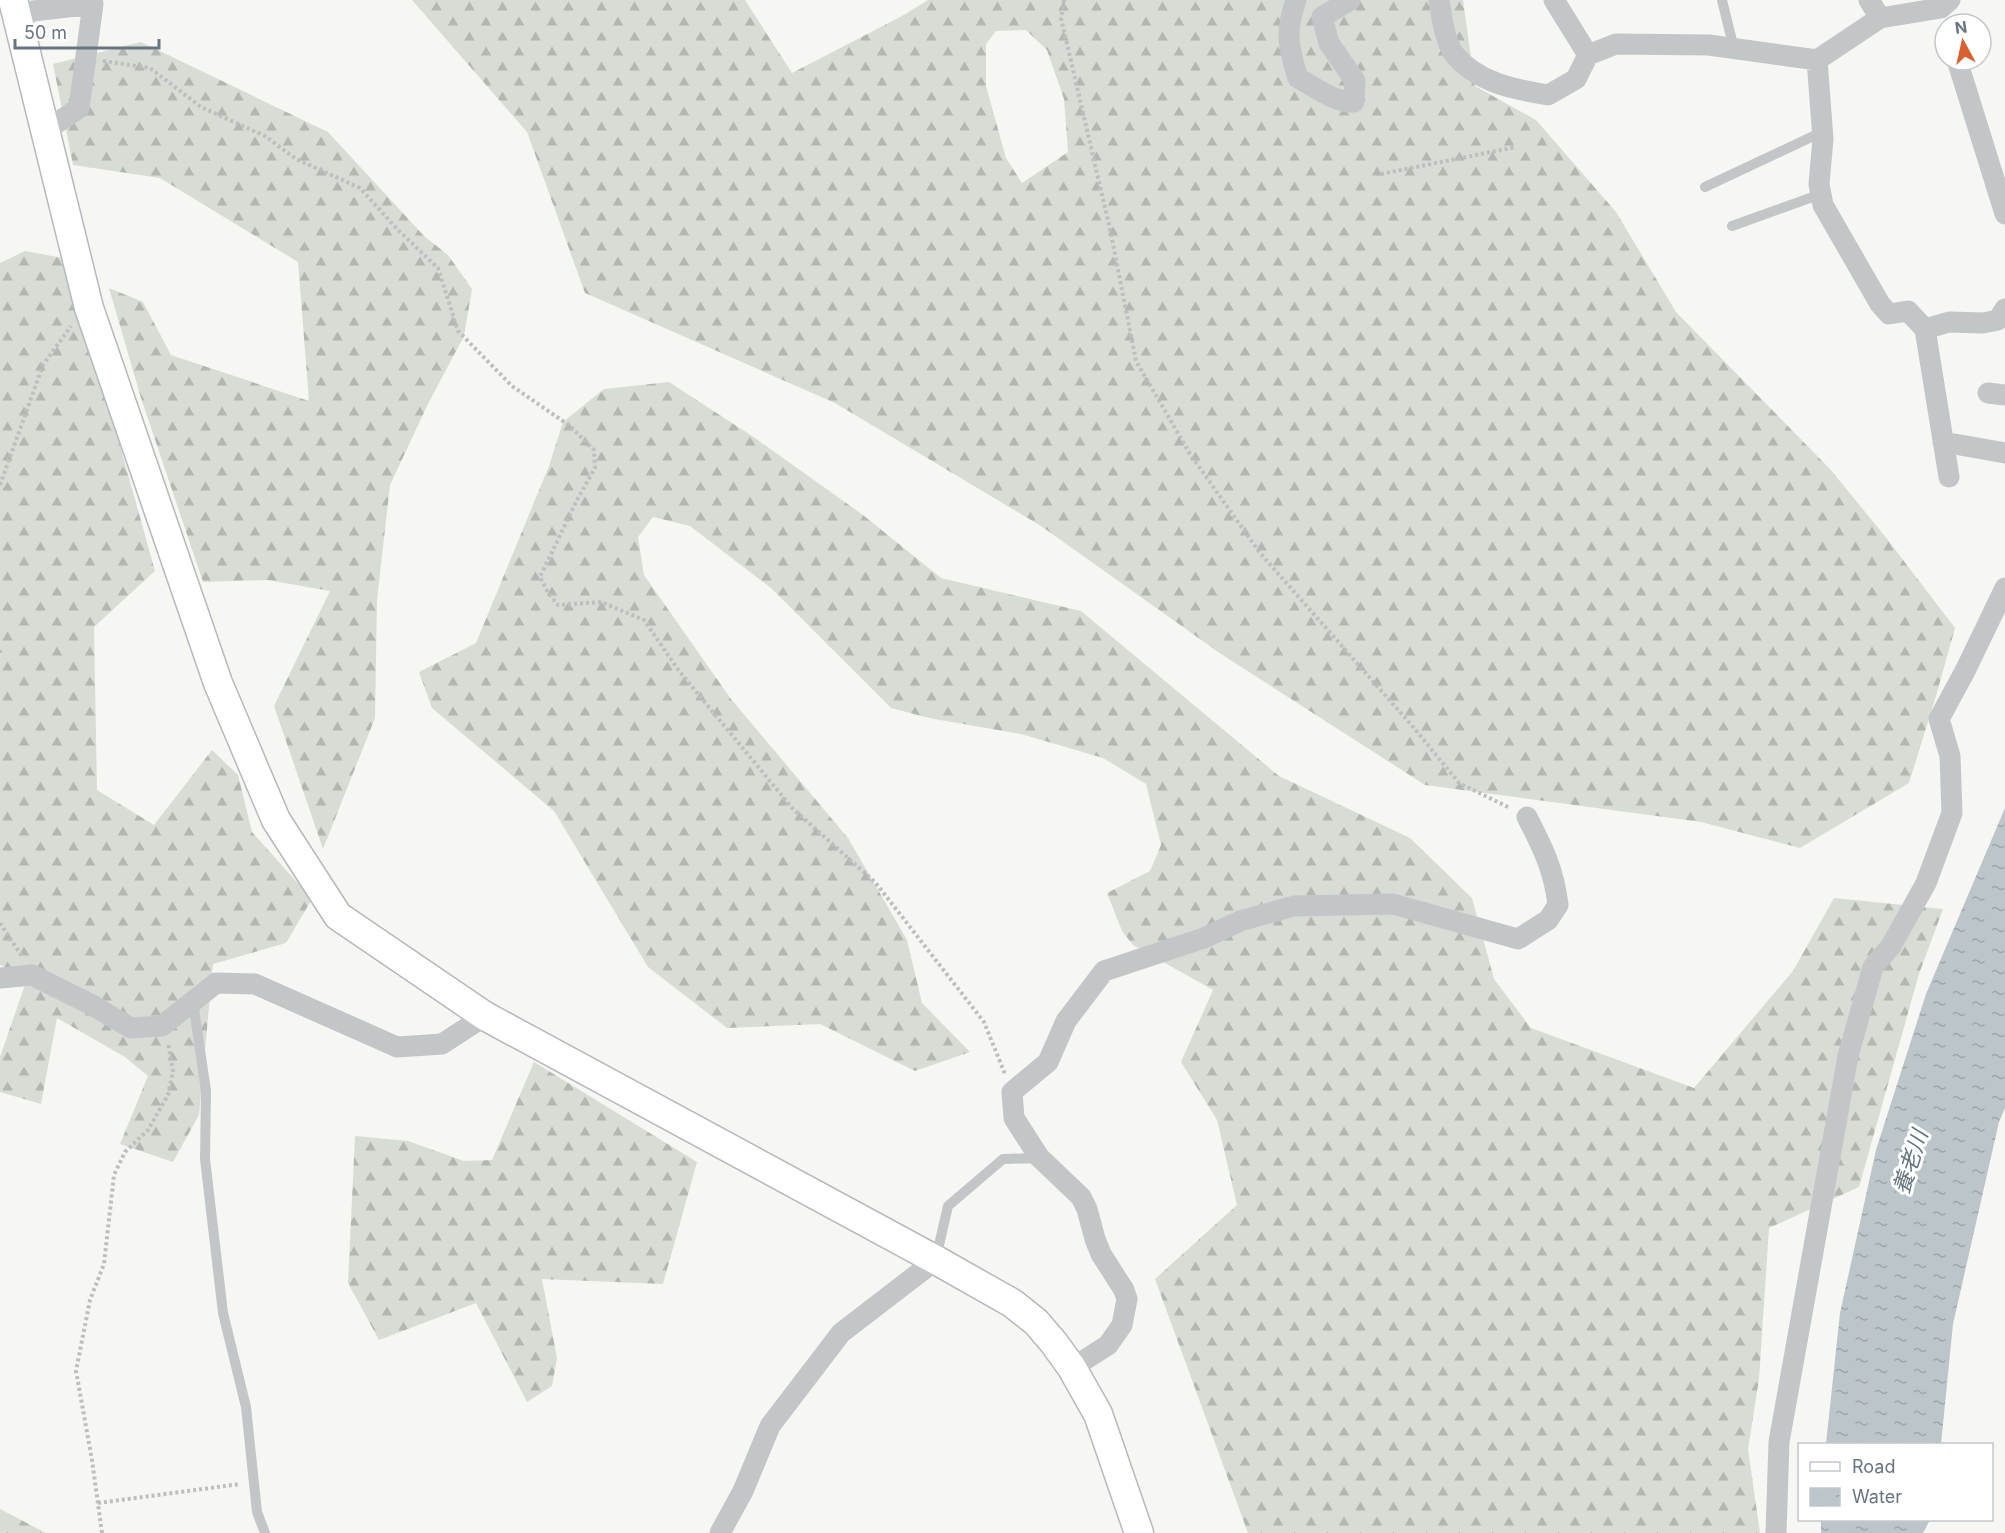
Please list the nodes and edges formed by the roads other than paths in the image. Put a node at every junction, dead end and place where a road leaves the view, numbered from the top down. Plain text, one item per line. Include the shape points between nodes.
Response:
1 (1296, 0) edge
2 (1350, 0) edge
3 (1439, 0) edge
4 (1554, 0) edge
5 (1722, 0) edge
6 (1869, 0) edge
7 (15, 7) edge
8 (1946, 11) edge
9 (1880, 18) junction
10 (1734, 49) junction
11 (1588, 55) junction
12 (1817, 60) junction
13 (1961, 72) edge
14 (45, 131) junction
15 (1822, 132) junction
16 (1705, 187) dead end
17 (1821, 194) junction
18 (2005, 214) edge
19 (1732, 226) dead end
20 (2005, 309) edge
21 (1925, 329) junction
22 (1943, 442) junction
23 (2005, 453) edge
24 (1949, 477) dead end
25 (2005, 588) edge
26 (1527, 817) road end
27 (0, 978) edge
28 (193, 1002) junction
29 (485, 1016) junction
30 (1039, 1158) junction
31 (936, 1260) junction
32 (1072, 1368) junction
33 (265, 1533) edge
34 (720, 1533) edge
35 (1140, 1533) edge
36 (1776, 1533) edge

1 - 2 street via 1289,21 1290,53 1298,78 1324,93 1354,102 1355,81 1329,43 1322,17
3 - 11 street via 1453,53 1483,78 1548,95 1576,79
4 - 11 street
5 - 10 lane
6 - 9 street
7 - 14 street
7 - 14 street via 93,4 79,108
8 - 9 street
9 - 12 street
10 - 11 street via 1616,44
10 - 12 street
12 - 15 street
13 - 18 street
14 - 29 street via 89,308 218,683 276,820 338,916
15 - 16 lane
15 - 17 street
17 - 19 lane
17 - 21 street via 1823,205 1880,304 1889,314 1908,311
20 - 21 street via 1998,320 1949,322
21 - 22 street
22 - 23 street
22 - 24 street
25 - 36 street via 1939,718 1950,756 1952,813 1926,883 1891,946 1873,967 1848,1056 1779,1442
26 - 30 street via 1555,880 1558,905 1548,920 1518,939 1393,904 1294,906 1239,921 1204,938 1104,971 1066,1021 1048,1062 1012,1092 1014,1118
27 - 28 street via 33,975 131,1028 162,1026
28 - 29 street via 216,983 255,984 397,1047 442,1044
28 - 33 lane via 206,1091 205,1159 223,1313 246,1407 257,1512
29 - 31 street
30 - 31 lane via 1003,1159 948,1206
30 - 32 street via 1081,1197 1101,1254 1127,1299 1122,1325 1108,1345
31 - 32 street via 1012,1303 1036,1322
31 - 34 street via 841,1333 770,1426
32 - 35 street via 1098,1414

